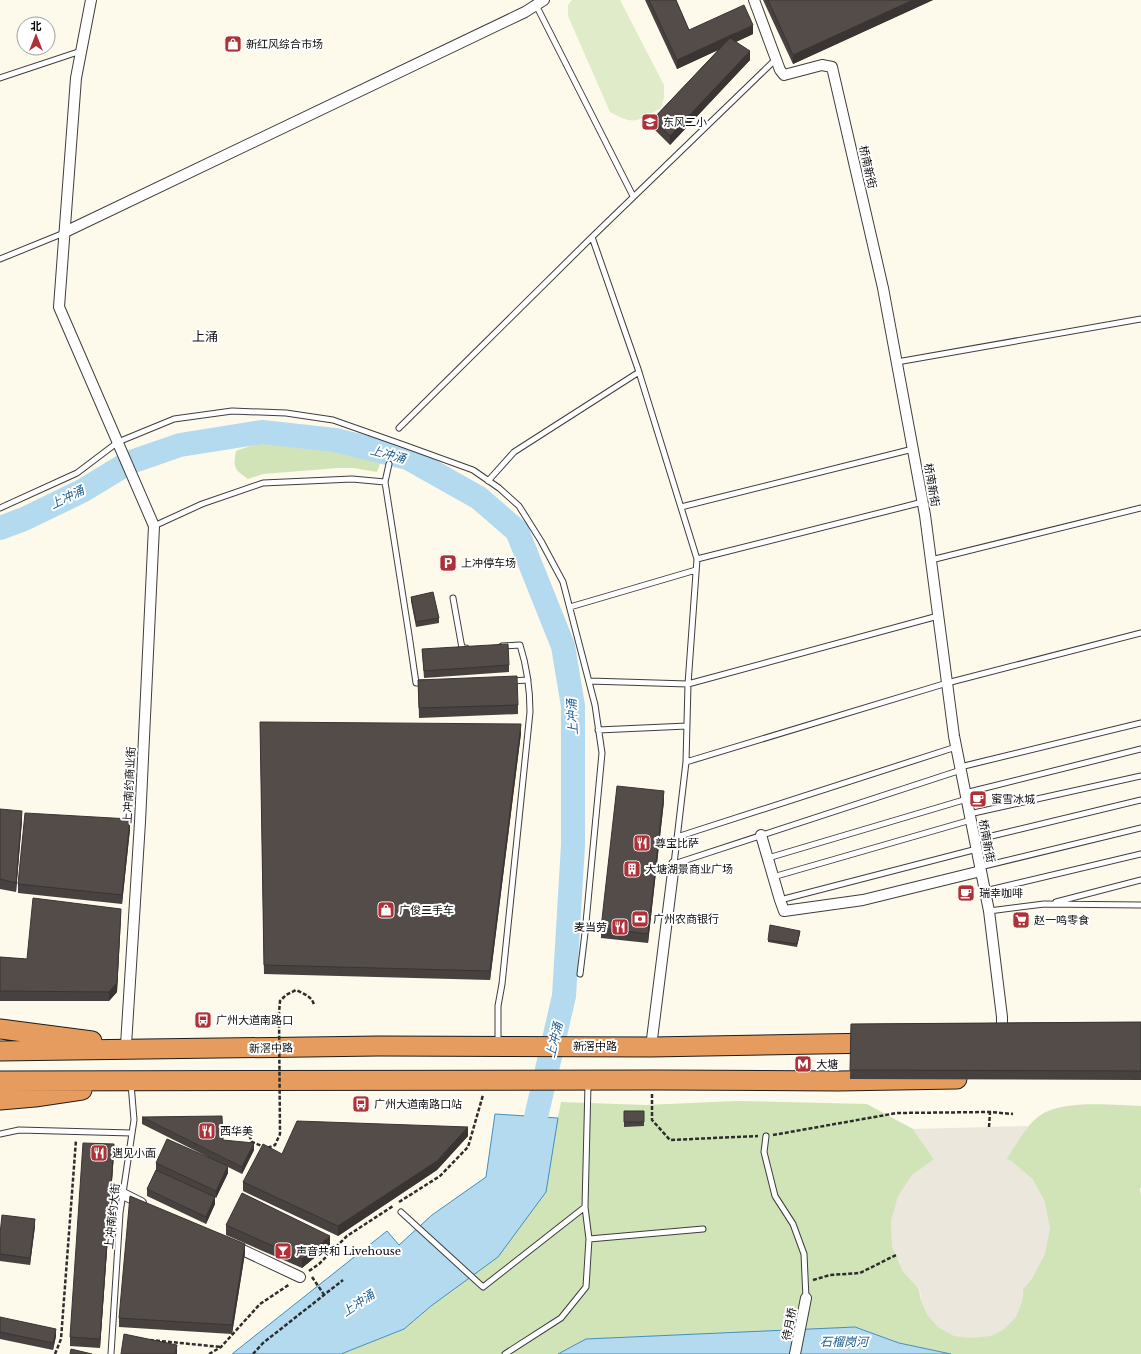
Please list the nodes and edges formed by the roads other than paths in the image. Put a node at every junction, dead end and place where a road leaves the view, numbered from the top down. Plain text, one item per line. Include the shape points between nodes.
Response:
1 (91, 0) edge
2 (754, 0) edge
3 (541, 2) edge
4 (80, 51) junction
5 (776, 59) junction
6 (0, 78) edge
7 (633, 196) junction
8 (65, 232) junction
9 (592, 236) junction
10 (0, 258) edge
11 (1141, 319) edge
12 (897, 362) junction
13 (639, 372) junction
14 (399, 428) dead end
15 (118, 442) junction
16 (913, 449) junction
17 (389, 464) dead end
18 (488, 480) junction
19 (385, 482) junction
20 (923, 502) junction
21 (681, 507) junction
22 (0, 508) edge
23 (1141, 508) edge
24 (154, 526) junction
25 (697, 559) junction
26 (931, 560) junction
27 (696, 570) junction
28 (453, 598) dead end
29 (570, 607) junction
30 (938, 616) junction
31 (1141, 633) edge
32 (498, 646) edge
33 (469, 648) edge
34 (528, 680) junction
35 (506, 681) edge
36 (589, 681) junction
37 (431, 683) edge
38 (947, 683) junction
39 (688, 684) junction
40 (1141, 723) edge
41 (687, 726) junction
42 (598, 730) junction
43 (956, 747) junction
44 (1141, 749) edge
45 (686, 762) junction
46 (960, 769) junction
47 (1141, 776) edge
48 (966, 796) junction
49 (1141, 800) edge
50 (970, 817) junction
51 (1141, 828) edge
52 (761, 835) junction
53 (677, 838) junction
54 (976, 844) junction
55 (1141, 854) edge
56 (768, 858) junction
57 (674, 864) junction
58 (981, 869) junction
59 (773, 877) junction
60 (1141, 880) edge
61 (985, 891) junction
62 (780, 900) junction
63 (1049, 904) junction
64 (1141, 905) edge
65 (989, 911) junction
66 (580, 974) dead end
67 (0, 1029) edge
68 (1002, 1041) edge
69 (891, 1042) edge
70 (126, 1045) junction
71 (505, 1046) junction
72 (651, 1047) junction
73 (167, 1050) junction
74 (0, 1051) edge
75 (973, 1079) edge
76 (0, 1081) edge
77 (130, 1081) junction
78 (588, 1081) junction
79 (0, 1091) edge
80 (0, 1100) edge
81 (132, 1133) junction
82 (0, 1134) edge
83 (766, 1136) road end
84 (123, 1194) junction
85 (152, 1207) edge
86 (585, 1207) junction
87 (403, 1213) dead end
88 (703, 1229) dead end
89 (589, 1239) junction
90 (222, 1240) edge
91 (304, 1274) road end
92 (806, 1298) joint
93 (111, 1354) edge
94 (505, 1354) edge
95 (795, 1354) edge

1 - 4 street
2 - 5 street, 桥南新街
3 - 7 lane
3 - 8 street via 525,12
4 - 6 lane
4 - 8 street
5 - 7 lane
5 - 12 street, 桥南新街 via 784,75 822,65 832,67 883,288
7 - 9 lane
8 - 10 lane
8 - 15 street via 59,307
9 - 13 lane
9 - 14 lane
11 - 12 lane
12 - 16 street, 桥南新街
13 - 18 lane via 514,452
13 - 21 lane
15 - 18 lane via 174,419 232,411 286,413 333,420 473,470
15 - 22 lane via 77,473
15 - 24 street
16 - 20 street, 桥南新街
16 - 21 lane
17 - 19 lane
18 - 29 lane via 519,506 563,582
19 - 24 lane via 352,479 263,483 202,504
19 - 37 lane via 416,683
20 - 25 lane
20 - 26 street, 桥南新街
21 - 25 lane
23 - 26 lane
24 - 70 street, 上冲南约商业街 via 136,821
25 - 27 lane
26 - 30 street, 桥南新街
27 - 29 lane
27 - 39 lane
28 - 33 lane via 462,648
29 - 36 lane
30 - 38 street, 桥南新街
30 - 39 lane
31 - 38 lane
32 - 34 lane via 520,645
34 - 35 lane
34 - 71 lane via 530,712 498,1006
36 - 39 lane
36 - 42 lane
38 - 43 street, 桥南新街
38 - 45 lane
39 - 41 lane
40 - 46 lane
41 - 42 lane
41 - 45 lane
42 - 66 lane via 602,753
43 - 46 street, 桥南新街
43 - 53 lane
44 - 48 lane
45 - 53 lane
46 - 48 street, 桥南新街
46 - 52 lane
47 - 50 lane
48 - 50 street, 桥南新街
48 - 56 lane
49 - 54 lane
50 - 54 street, 桥南新街
50 - 59 lane
51 - 58 lane
52 - 56 street
52 - 57 lane
53 - 57 lane
54 - 58 street, 桥南新街
54 - 62 lane
55 - 61 lane
56 - 59 street
57 - 72 street
58 - 61 street, 桥南新街
58 - 62 street via 863,900 784,911
59 - 62 street
60 - 63 lane
61 - 65 street, 桥南新街
63 - 64 lane
63 - 65 lane
65 - 68 street, 桥南新街 via 1002,1017
67 - 70 highway
69 - 72 highway, 新滘中路
70 - 73 highway
71 - 72 highway, 新滘中路
71 - 73 highway, 新滘中路
73 - 74 highway, 新滘中路
75 - 78 highway
76 - 77 highway
77 - 78 highway
77 - 79 highway via 54,1089
77 - 80 highway via 63,1093
77 - 81 lane, 上冲南约大街 via 134,1120
78 - 86 lane
81 - 82 lane via 19,1130
81 - 84 lane, 上冲南约大街
83 - 92 lane via 764,1152 775,1196 793,1224 804,1254
84 - 85 street
84 - 93 lane, 上冲南约大街
86 - 87 lane via 483,1287
86 - 89 lane
88 - 89 lane
89 - 94 lane via 586,1287 561,1318
90 - 91 street
92 - 95 street, 待月桥

